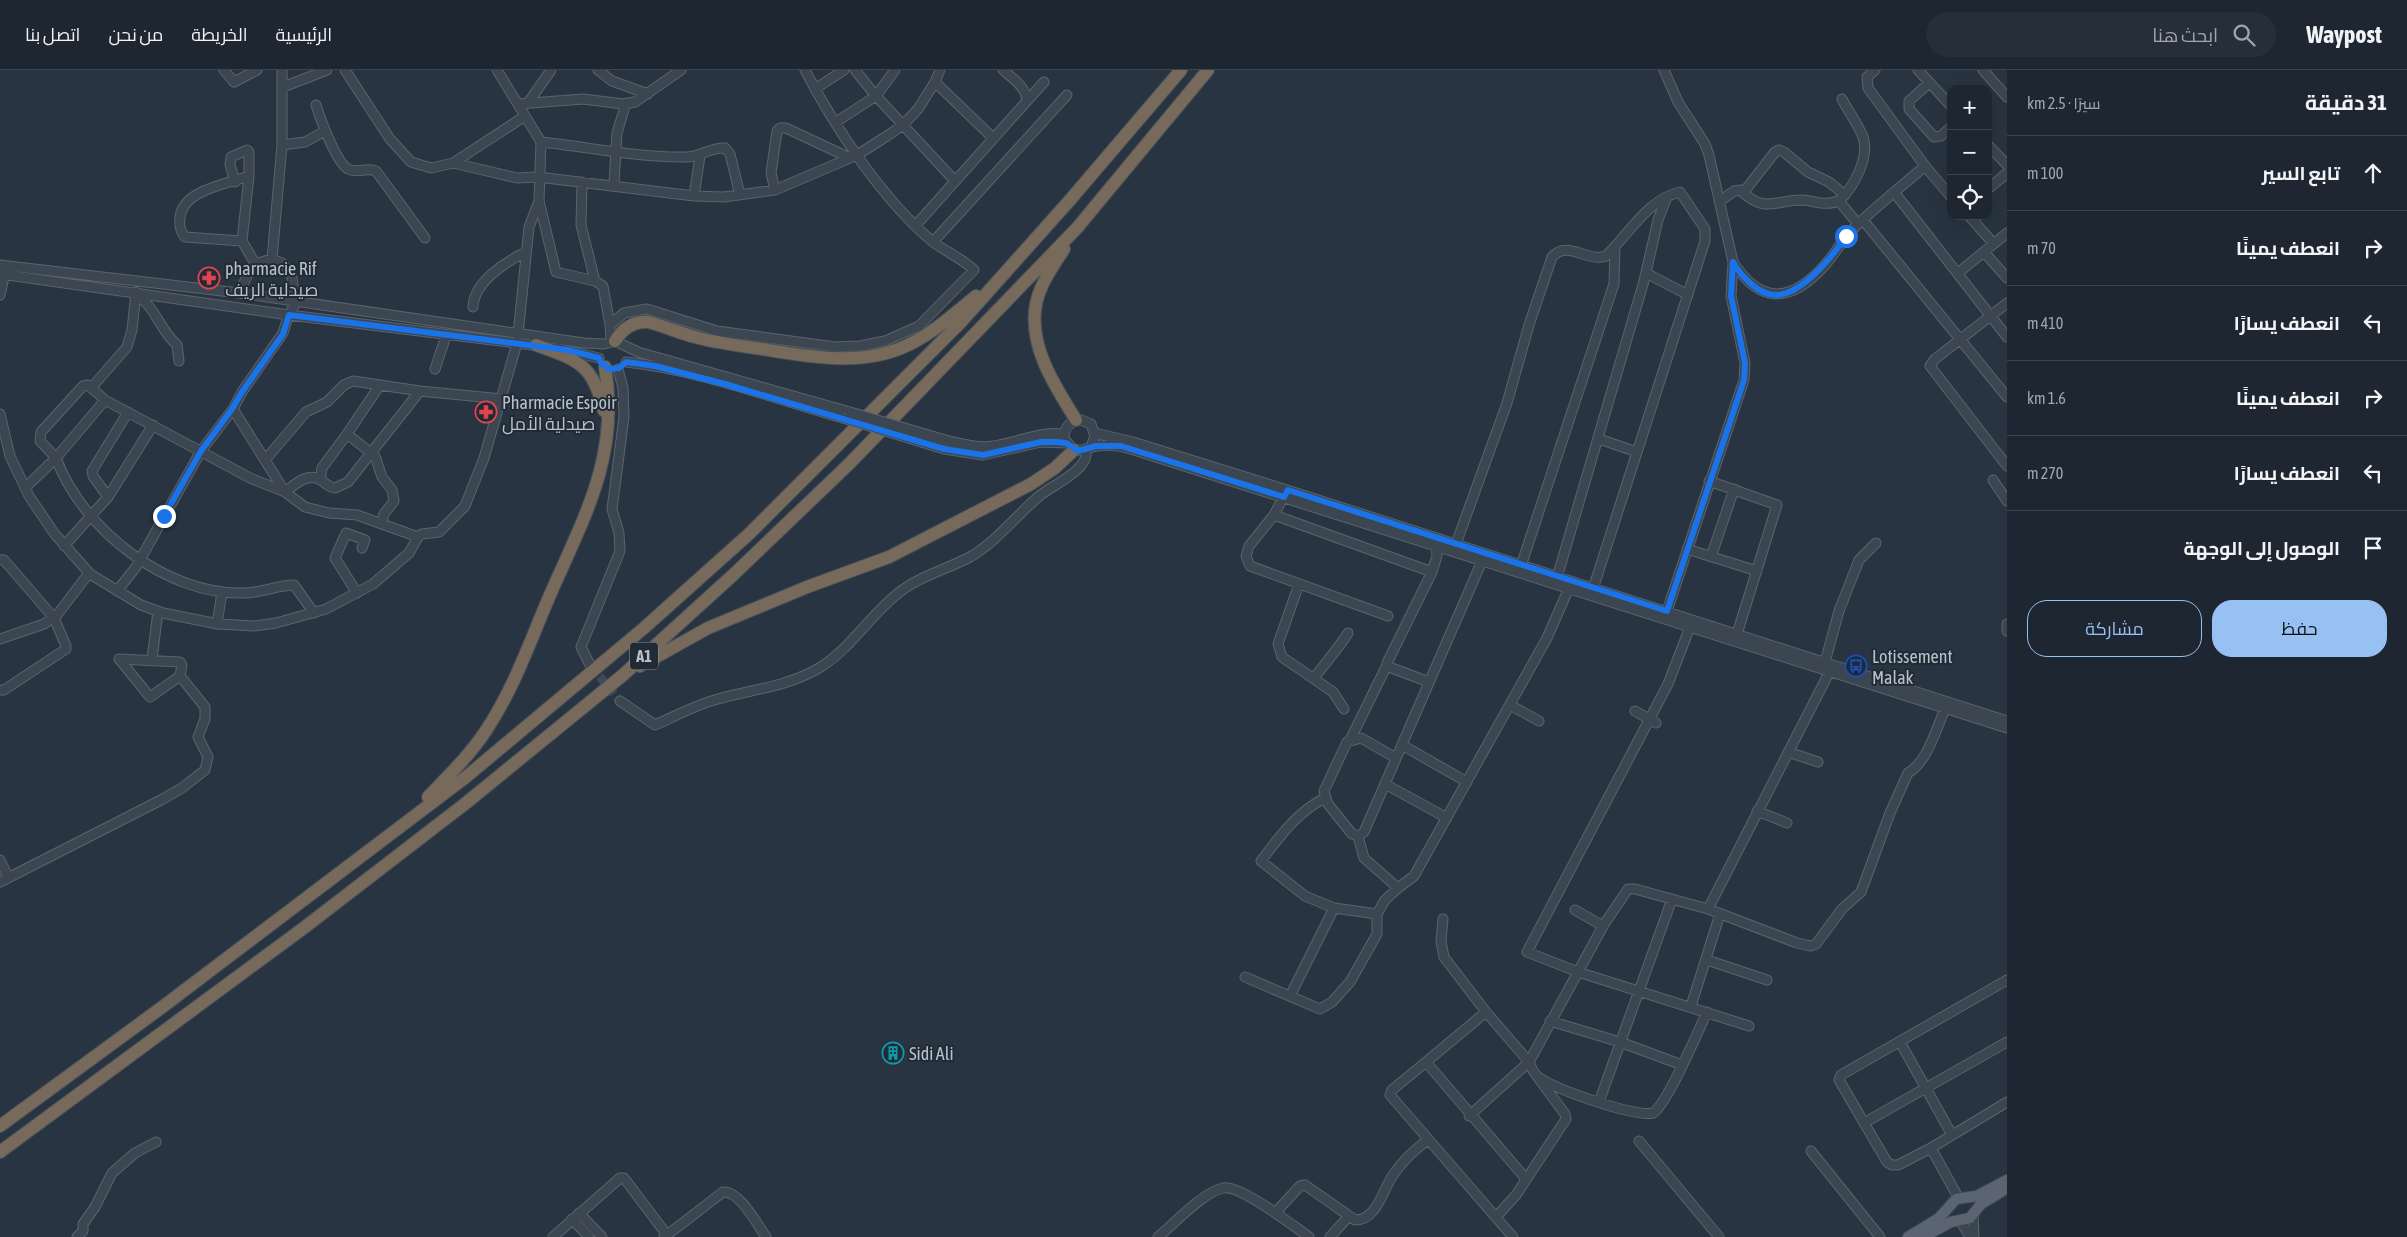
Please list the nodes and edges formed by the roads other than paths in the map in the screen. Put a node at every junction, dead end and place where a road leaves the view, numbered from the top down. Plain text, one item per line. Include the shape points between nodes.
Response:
1 (224, 70) edge
2 (256, 70) edge
3 (282, 70) edge
4 (327, 70) edge
5 (345, 70) edge
6 (551, 70) edge
7 (598, 70) edge
8 (682, 70) edge
9 (805, 70) edge
10 (844, 70) edge
11 (855, 70) edge
12 (895, 70) edge
13 (940, 70) edge
14 (1004, 70) edge
15 (1181, 70) edge
16 (1208, 70) edge
17 (1664, 70) edge
18 (1876, 70) edge
19 (1918, 70) edge
20 (502, 72) edge
21 (1989, 72) edge
22 (935, 82) junction
23 (1044, 82) dead end
24 (1929, 83) junction
25 (283, 87) junction
26 (815, 89) junction
27 (648, 94) junction
28 (1067, 95) dead end
29 (876, 96) junction
30 (2007, 97) edge
31 (1842, 99) dead end
32 (1026, 102) junction
33 (1947, 102) edge
34 (528, 103) junction
35 (626, 103) junction
36 (518, 104) junction
37 (316, 105) dead end
38 (524, 116) junction
39 (836, 122) junction
40 (903, 125) junction
41 (1948, 130) edge
42 (324, 131) junction
43 (993, 138) junction
44 (540, 142) junction
45 (282, 145) junction
46 (616, 150) junction
47 (1992, 153) edge
48 (700, 156) junction
49 (854, 157) junction
50 (453, 163) junction
51 (2007, 165) edge
52 (1925, 166) junction
53 (2007, 173) edge
54 (249, 176) junction
55 (538, 177) junction
56 (955, 181) junction
57 (235, 182) junction
58 (582, 182) junction
59 (614, 184) junction
60 (1992, 186) edge
61 (775, 190) junction
62 (1947, 191) edge
63 (1894, 192) junction
64 (1744, 193) junction
65 (740, 195) junction
66 (694, 196) junction
67 (1667, 197) junction
68 (1842, 198) junction
69 (539, 201) junction
70 (1719, 202) junction
71 (1973, 220) edge
72 (1860, 222) junction
73 (916, 225) junction
74 (1077, 228) junction
75 (2007, 233) edge
76 (425, 238) dead end
77 (242, 241) junction
78 (933, 242) junction
79 (1994, 244) junction
80 (1615, 246) junction
81 (526, 252) junction
82 (1984, 252) junction
83 (272, 259) junction
84 (1733, 262) junction
85 (256, 265) junction
86 (3, 270) edge
87 (1646, 273) junction
88 (1958, 273) junction
89 (2007, 278) edge
90 (595, 281) junction
91 (993, 286) junction
92 (239, 293) junction
93 (136, 294) junction
94 (0, 295) edge
95 (1688, 295) junction
96 (296, 302) junction
97 (2007, 303) edge
98 (473, 308) dead end
99 (289, 315) junction
100 (1991, 317) junction
101 (610, 325) junction
102 (446, 336) junction
103 (2007, 337) edge
104 (517, 339) junction
105 (1960, 341) junction
106 (614, 344) junction
107 (536, 346) junction
108 (179, 361) dead end
109 (626, 362) junction
110 (607, 365) junction
111 (435, 369) dead end
112 (380, 385) junction
113 (92, 387) junction
114 (420, 391) junction
115 (2007, 397) edge
116 (502, 399) junction
117 (105, 400) junction
118 (232, 409) junction
119 (128, 412) junction
120 (0, 414) edge
121 (846, 415) junction
122 (1076, 420) junction
123 (153, 425) junction
124 (1095, 433) junction
125 (347, 434) junction
126 (1599, 439) junction
127 (606, 440) junction
128 (1076, 445) junction
129 (201, 451) junction
130 (372, 452) junction
131 (1638, 452) junction
132 (56, 458) junction
133 (265, 460) junction
134 (2007, 466) edge
135 (320, 480) junction
136 (1993, 480) dead end
137 (1709, 481) junction
138 (25, 488) junction
139 (1734, 489) junction
140 (286, 492) junction
141 (1286, 494) junction
142 (108, 497) junction
143 (2007, 501) edge
144 (1274, 515) junction
145 (91, 518) junction
146 (382, 523) junction
147 (418, 537) junction
148 (1437, 542) junction
149 (1876, 543) dead end
150 (1456, 544) junction
151 (64, 546) junction
152 (362, 548) dead end
153 (1687, 549) junction
154 (1712, 557) junction
155 (140, 559) junction
156 (0, 560) edge
157 (1482, 560) junction
158 (1520, 569) junction
159 (1757, 571) junction
160 (1432, 572) junction
161 (89, 573) junction
162 (1556, 580) junction
163 (1299, 584) junction
164 (1569, 588) junction
165 (116, 591) junction
166 (1592, 591) junction
167 (222, 592) junction
168 (357, 593) junction
169 (158, 611) junction
170 (1667, 611) junction
171 (314, 613) junction
172 (1388, 616) dead end
173 (54, 618) junction
174 (217, 624) junction
175 (2007, 624) edge
176 (1690, 627) junction
177 (1348, 632) dead end
178 (2007, 632) edge
179 (1737, 634) junction
180 (0, 639) edge
181 (152, 659) junction
182 (590, 664) tunnel mouth
183 (1387, 665) junction
184 (1829, 666) junction
185 (622, 675) junction
186 (180, 676) junction
187 (1315, 677) junction
188 (1428, 682) junction
189 (0, 690) edge
190 (620, 701) tunnel mouth
191 (1510, 704) junction
192 (1344, 709) dead end
193 (1945, 709) junction
194 (1635, 711) dead end
195 (1980, 716) junction
196 (1539, 721) dead end
197 (1652, 721) junction
198 (2007, 721) edge
199 (2007, 728) edge
200 (1350, 740) junction
201 (1402, 745) junction
202 (1788, 752) junction
203 (1396, 758) junction
204 (1818, 762) dead end
205 (1467, 782) junction
206 (1385, 784) junction
207 (1325, 798) junction
208 (1758, 811) junction
209 (1447, 818) junction
210 (406, 821) junction
211 (1787, 823) dead end
212 (1358, 836) junction
213 (0, 860) edge
214 (4, 879) edge
215 (1398, 888) junction
216 (1672, 899) junction
217 (1334, 908) junction
218 (1708, 909) junction
219 (1575, 910) dead end
220 (1377, 914) junction
221 (1720, 914) junction
222 (1443, 919) dead end
223 (1603, 926) junction
224 (1707, 960) junction
225 (1578, 972) junction
226 (1245, 977) dead end
227 (1766, 980) dead end
228 (2007, 980) edge
229 (1640, 990) junction
230 (1290, 996) junction
231 (1691, 1006) junction
232 (1486, 1012) junction
233 (1707, 1012) junction
234 (1550, 1021) junction
235 (1749, 1026) dead end
236 (1620, 1042) junction
237 (1900, 1042) junction
238 (2007, 1042) edge
239 (1426, 1062) junction
240 (1529, 1062) junction
241 (1682, 1065) junction
242 (1536, 1075) junction
243 (1926, 1089) junction
244 (1599, 1102) junction
245 (2007, 1102) edge
246 (1469, 1116) junction
247 (1864, 1123) junction
248 (0, 1126) edge
249 (1952, 1135) junction
250 (1428, 1140) junction
251 (1639, 1141) dead end
252 (156, 1142) dead end
253 (1931, 1148) junction
254 (1811, 1151) dead end
255 (0, 1152) edge
256 (1526, 1179) junction
257 (2007, 1180) edge
258 (2007, 1188) edge
259 (1963, 1198) junction
260 (1951, 1206) junction
261 (1974, 1212) junction
262 (1274, 1213) junction
263 (576, 1216) junction
264 (1349, 1216) junction
265 (1496, 1217) junction
266 (1959, 1220) junction
267 (761, 1235) edge
268 (665, 1236) edge
269 (77, 1237) edge
270 (553, 1237) edge
271 (590, 1237) edge
272 (602, 1237) edge
273 (1158, 1237) edge
274 (1309, 1237) edge
275 (1330, 1237) edge
276 (1513, 1237) edge
277 (1719, 1237) edge
278 (1880, 1237) edge
279 (1908, 1237) edge
280 (1923, 1237) edge
281 (1970, 1237) edge
282 (1974, 1237) edge

1 - 2 street via 234,82
3 - 25 street
4 - 25 street
5 - 50 street via 405,157 421,167
6 - 34 street
7 - 27 street via 612,81
8 - 27 street
9 - 26 street
10 - 26 street
11 - 29 street
12 - 29 street
13 - 22 street
14 - 32 street via 1024,91
15 - 91 highway, A1
16 - 74 highway, A1
17 - 70 street via 1678,102 1705,144
18 - 52 street via 1867,77 1866,85
19 - 24 street
20 - 36 street
21 - 30 street
22 - 40 street
22 - 43 street
23 - 32 street
24 - 33 street
24 - 41 street via 1910,101 1909,109 1934,137
25 - 45 street
26 - 39 street
27 - 35 street
28 - 78 street
29 - 39 street
29 - 40 street
31 - 68 street via 1863,137 1864,150 1861,165
32 - 43 street
34 - 35 street via 583,99
34 - 36 street
35 - 46 street via 618,127
36 - 38 street
37 - 42 street
38 - 44 street
38 - 50 street
39 - 49 street
40 - 49 street
40 - 56 street
42 - 45 street via 305,142
42 - 76 street via 345,167 354,171 376,171
43 - 56 street
44 - 46 street
44 - 55 street
45 - 83 street
46 - 48 street
46 - 59 street
47 - 51 street
48 - 65 street via 726,149
48 - 66 street
49 - 61 street
49 - 61 street via 795,132 776,139 771,173
49 - 73 street
50 - 55 street via 517,178
52 - 62 street
52 - 63 street
53 - 60 street
54 - 57 street
54 - 57 street via 249,152 244,150 231,157
54 - 77 street
55 - 58 street
55 - 69 street
56 - 73 street
57 - 77 street via 194,196 180,212 179,226 185,237
58 - 59 street
58 - 90 street via 581,225
59 - 66 street
61 - 65 street
63 - 72 street
63 - 88 street
64 - 68 street via 1772,205 1802,200 1824,204
64 - 68 street via 1779,150 1808,172 1829,182
64 - 70 street via 1737,190
65 - 66 street
67 - 80 street via 1650,208
67 - 87 street via 1658,220
67 - 95 street via 1680,192 1705,229 1705,241
68 - 72 street
69 - 81 street via 529,226
69 - 90 street via 556,272
70 - 84 street
71 - 79 street
72 - 84 street via 1823,267 1784,294 1770,294 1750,283
72 - 105 street
73 - 78 street
74 - 122 highway via 1043,284 1036,302 1035,320 1041,356
74 - 185 highway, A1 via 849,464
75 - 79 street
77 - 85 street
78 - 101 street via 974,270 919,326 871,345 835,347 717,331 647,308 624,313
79 - 82 street
80 - 150 street via 1606,256 1597,258 1569,250 1552,257 1506,403
80 - 158 street via 1614,284
81 - 98 street via 482,284
81 - 104 street
82 - 88 street
82 - 89 street
83 - 85 street
83 - 96 street via 291,272
84 - 137 street via 1731,296 1745,363 1744,380
85 - 92 street via 250,270
86 - 92 street
86 - 93 street
86 - 94 street
87 - 95 street
87 - 126 street
88 - 100 street
90 - 101 street via 603,286
91 - 106 highway via 908,346 871,357 810,356 762,349 697,338 648,322 627,327
91 - 210 highway, A1 via 749,534 554,704 466,777
92 - 96 street
93 - 99 street
93 - 108 street via 146,302 176,345
93 - 113 street via 127,347
95 - 131 street
96 - 99 street
96 - 104 street
97 - 100 street
99 - 102 street
99 - 118 street via 283,334
100 - 103 street
100 - 105 street
101 - 106 street
102 - 104 street
102 - 111 street
104 - 106 street
104 - 107 street
104 - 116 street
105 - 115 street
105 - 134 street via 1931,362 1930,369
106 - 109 street
106 - 110 street
106 - 121 street
107 - 110 street
107 - 127 highway via 575,359 591,377 604,410
109 - 110 street
109 - 121 street via 655,366
110 - 127 highway
110 - 182 street via 623,388 624,417 612,509 620,550 581,647
112 - 114 street
112 - 125 street
112 - 133 street via 348,382 333,398 306,412
113 - 117 street
113 - 132 street via 83,386 41,432 40,442
114 - 116 street
114 - 130 street
116 - 147 street via 465,506 439,532
117 - 119 street
117 - 132 street
118 - 129 street
118 - 133 street
119 - 123 street
119 - 142 street via 92,471
120 - 138 street via 10,456
121 - 128 street, bridge via 983,455 1041,442
122 - 124 street via 1086,422
122 - 128 street via 1070,423
123 - 129 street
123 - 142 street
124 - 128 street via 1095,440
124 - 141 street via 1134,442
125 - 130 street
125 - 135 street via 322,468
126 - 131 street
126 - 162 street
127 - 210 highway via 597,485 584,522 496,715 471,751
128 - 141 street via 1127,448
128 - 185 highway via 1055,468 1031,484 889,558 708,628
128 - 190 street via 1087,456 1084,465 1047,490 987,546 896,594 848,644 819,668 786,682 694,706 655,725
129 - 140 street via 250,478
129 - 155 street
130 - 135 street via 340,488 332,488
130 - 146 street via 384,482 395,498
131 - 166 street
132 - 138 street
132 - 145 street via 71,491
133 - 140 street
135 - 140 street via 302,479
136 - 143 street
137 - 139 street
137 - 153 street
138 - 151 street
139 - 154 street
139 - 159 street via 1777,505
140 - 146 street via 313,510 357,515
141 - 144 street
141 - 148 street
142 - 145 street
144 - 160 street
144 - 163 street via 1249,546 1246,560 1250,566
145 - 151 street
145 - 155 street via 106,534
146 - 147 street
147 - 168 street via 409,553 394,568
148 - 150 street
148 - 157 street
148 - 160 street via 1438,553
149 - 184 street via 1859,560 1840,611
150 - 158 street
151 - 161 street
152 - 168 street via 365,540 346,533 335,558
153 - 154 street
153 - 170 street
154 - 159 street
155 - 165 street
155 - 167 street via 174,578
156 - 173 street via 4,560
157 - 158 street
157 - 188 street
158 - 162 street
159 - 179 street
160 - 183 street
161 - 165 street
161 - 173 street
162 - 164 street
162 - 166 street
163 - 172 street
163 - 187 street via 1278,647 1282,657
164 - 166 street
164 - 191 street via 1548,638
165 - 169 street
166 - 170 street
166 - 176 street
167 - 171 street via 245,593 294,585
167 - 174 street
168 - 171 street
169 - 174 street
169 - 181 street
170 - 179 street
171 - 174 street via 261,625
173 - 180 street
173 - 189 street via 66,641 66,648
175 - 178 street
176 - 184 street
176 - 197 street
177 - 187 street
179 - 184 street
181 - 186 street via 182,663
181 - 186 street via 118,660 150,697
183 - 188 street
183 - 200 street
184 - 193 street
184 - 195 street
184 - 202 street
185 - 255 highway, A1 via 313,921
186 - 214 street via 205,707 198,737 208,757 205,770 161,800
187 - 192 street via 1334,692
188 - 201 street
191 - 196 street
191 - 205 street
193 - 195 street
193 - 221 street via 1924,756 1908,773 1861,892 1842,909 1816,944 1797,943
194 - 197 street
195 - 198 street
195 - 199 street
197 - 225 street via 1527,952
200 - 203 street via 1361,738
200 - 207 street via 1325,786
201 - 203 street
201 - 205 street
202 - 204 street
202 - 208 street
203 - 206 street
205 - 209 street
206 - 209 street
206 - 212 street via 1364,832
207 - 212 street via 1352,834
207 - 217 street via 1308,806 1261,861 1305,896
208 - 211 street
208 - 218 street
209 - 215 street via 1414,876
210 - 248 highway, A1
212 - 215 street via 1364,858
213 - 214 street
215 - 220 street via 1385,900
216 - 218 street
216 - 223 street via 1628,889
216 - 229 street
217 - 220 street
217 - 230 street
218 - 221 street
219 - 223 street
220 - 230 street via 1377,934 1350,982 1332,1002 1320,1009
221 - 224 street
222 - 232 street via 1441,941 1444,956
223 - 225 street
224 - 227 street
224 - 231 street
225 - 229 street
225 - 234 street
226 - 230 street
228 - 237 street
229 - 231 street
229 - 236 street
231 - 233 street
232 - 239 street
232 - 240 street
233 - 235 street
233 - 241 street
234 - 236 street
234 - 240 street
236 - 241 street
236 - 244 street
237 - 243 street
237 - 247 street via 1840,1076 1840,1082
238 - 243 street
239 - 246 street
239 - 250 street via 1389,1093
240 - 242 street
240 - 246 street
241 - 244 street via 1654,1112 1641,1113
242 - 244 street
242 - 256 street via 1566,1119
243 - 247 street
243 - 249 street
245 - 249 street
246 - 256 street
247 - 253 street via 1892,1165
249 - 253 street
250 - 264 street via 1392,1176 1372,1212 1360,1220
250 - 265 street
251 - 277 street
252 - 269 street via 135,1152 112,1173
253 - 259 street
254 - 278 street
256 - 265 street
257 - 259 main road
258 - 261 main road
259 - 260 main road
259 - 261 main road via 1973,1202
260 - 266 main road via 1952,1214
260 - 279 main road via 1932,1224
261 - 266 main road via 1967,1220
261 - 282 street
262 - 264 street via 1300,1186 1305,1185
262 - 273 street via 1234,1188 1223,1188 1202,1199
262 - 274 street
263 - 268 street via 617,1179 624,1178
263 - 270 street
263 - 271 street
263 - 272 street
264 - 275 street
265 - 276 street
266 - 280 main road
266 - 281 street
267 - 268 street via 737,1196 723,1192

